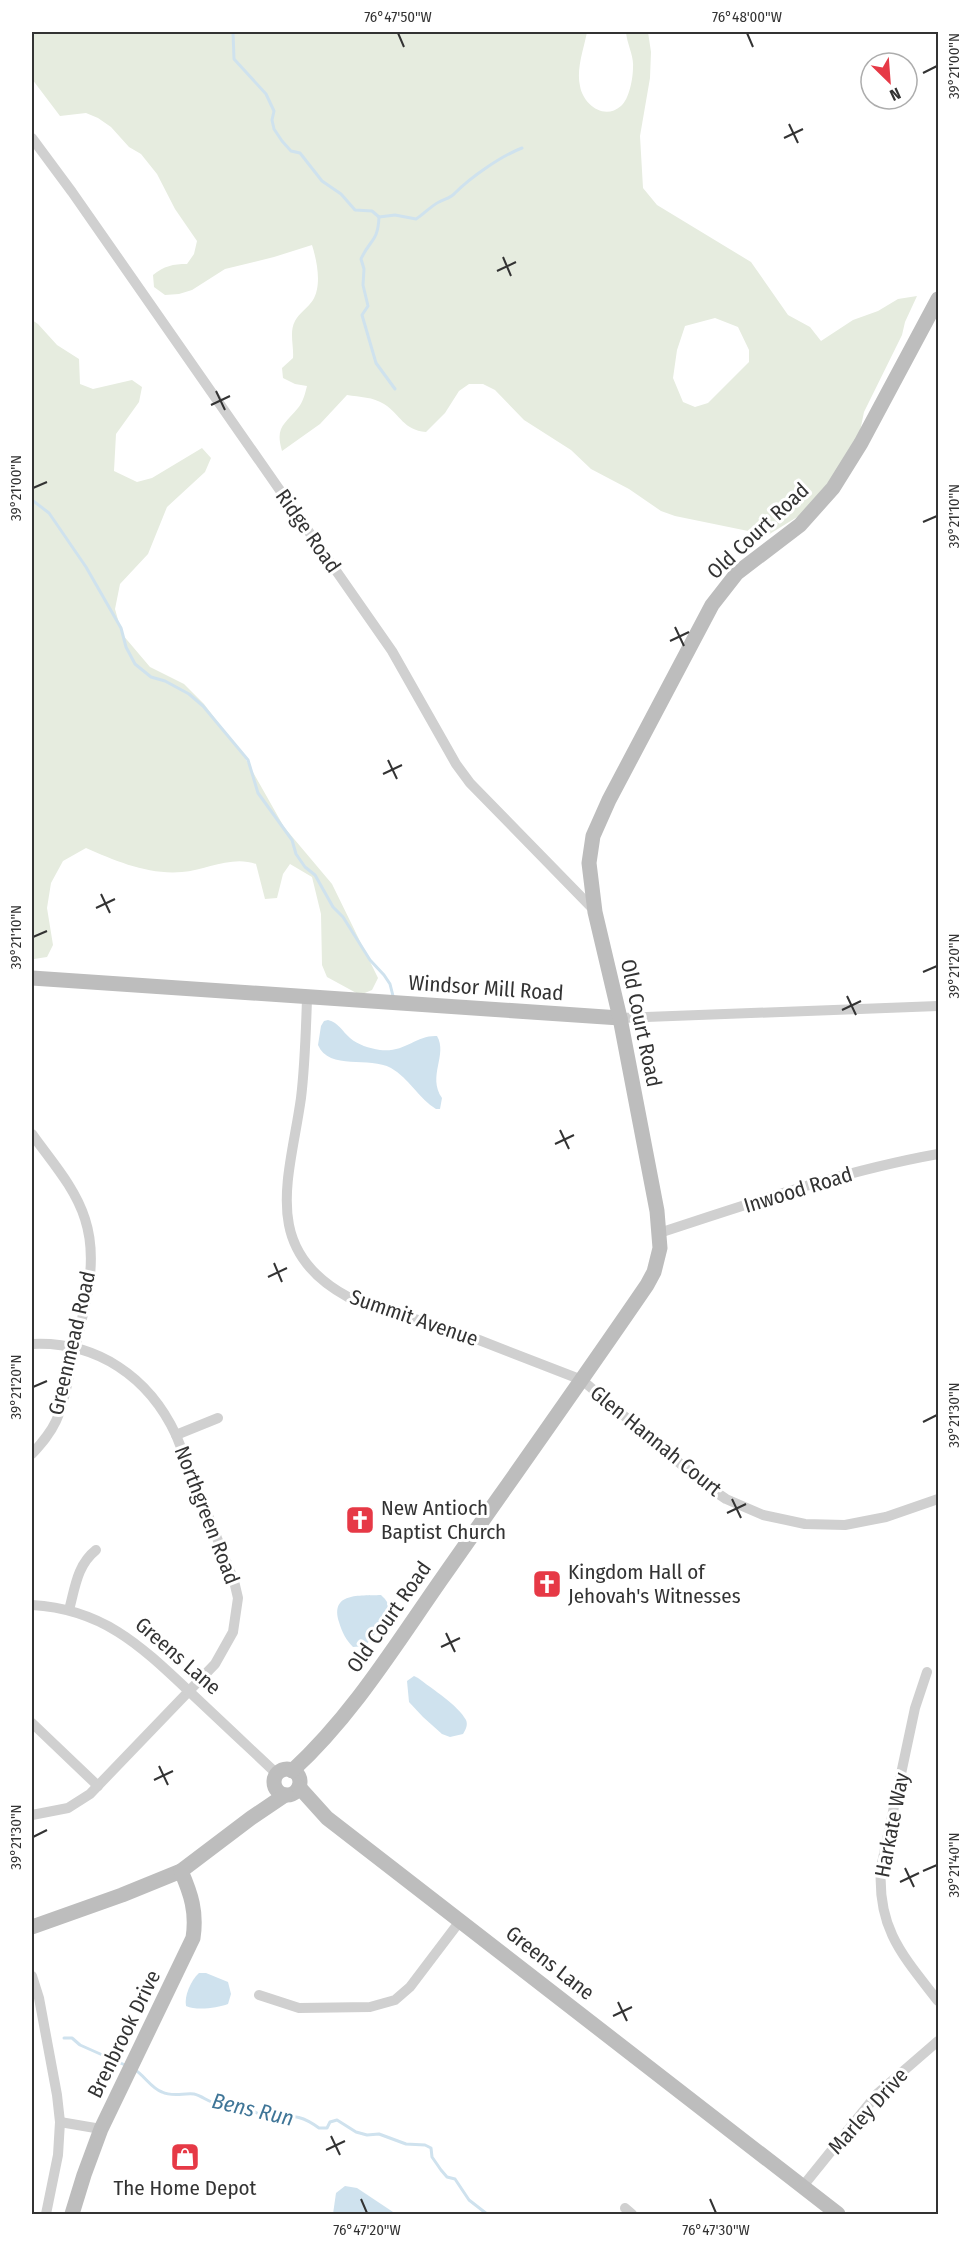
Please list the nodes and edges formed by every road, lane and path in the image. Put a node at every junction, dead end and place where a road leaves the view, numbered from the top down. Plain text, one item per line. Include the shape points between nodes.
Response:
1 (32, 138) edge
2 (939, 299) edge
3 (595, 912) junction
4 (32, 978) edge
5 (307, 998) junction
6 (939, 1006) edge
7 (620, 1018) junction
8 (32, 1134) edge
9 (939, 1154) edge
10 (659, 1233) junction
11 (32, 1344) edge
12 (75, 1347) junction
13 (582, 1380) junction
14 (218, 1418) dead end
15 (176, 1435) junction
16 (32, 1454) edge
17 (939, 1499) edge
18 (96, 1550) dead end
19 (32, 1605) edge
20 (69, 1610) junction
21 (927, 1672) dead end
22 (189, 1691) junction
23 (32, 1723) edge
24 (289, 1784) junction
25 (98, 1786) junction
26 (32, 1815) edge
27 (181, 1871) junction
28 (460, 1921) junction
29 (32, 1927) edge
30 (32, 1976) edge
31 (259, 1995) dead end
32 (939, 2001) edge
33 (939, 2041) edge
34 (60, 2122) junction
35 (101, 2129) junction
36 (803, 2186) junction
37 (46, 2214) edge
38 (72, 2214) edge
39 (838, 2214) edge

1 - 3 street, Ridge Road via 392,651 456,764
2 - 3 main road, Old Court Road via 833,488 800,525 737,573 699,626 598,823 589,863
3 - 7 main road, Old Court Road
4 - 5 main road, Windsor Mill Road
5 - 7 main road, Windsor Mill Road
5 - 13 street, Summit Avenue via 301,1099 285,1202 290,1234 307,1264 332,1289 348,1297 480,1340
6 - 7 street, Windsor Mill Road
7 - 10 main road, Old Court Road
8 - 12 street, Greenmead Road via 68,1184 85,1220 92,1266
9 - 10 street, Inwood Road via 811,1184
10 - 13 main road, Old Court Road via 654,1272
11 - 12 street, Northgreen Road
12 - 15 street, Northgreen Road via 111,1362 140,1383 166,1413
12 - 16 street, Greenmead Road via 56,1422
13 - 17 street, Glen Hannah Court via 704,1484 726,1499 764,1515 805,1524 845,1525 886,1517
13 - 24 main road, Old Court Road via 369,1683
14 - 15 street
15 - 22 street, Northgreen Road via 238,1598 233,1632 226,1648
18 - 20 street via 80,1570
19 - 20 street, Greens Lane
20 - 22 street, Greens Lane via 98,1621 140,1646
21 - 32 street, Harkate Way via 915,1708 881,1868 880,1889 882,1909 895,1942
22 - 24 street, Greens Lane
22 - 25 street, Northgreen Road
23 - 25 street
24 - 27 main road, Old Court Road
24 - 28 main road, Greens Lane
25 - 26 street, Northgreen Road via 68,1808
27 - 29 main road, Old Court Road
27 - 35 main road, Brenbrook Drive via 194,1906 193,1938
28 - 31 street via 410,1987 395,2000 370,2007 310,2009
28 - 36 main road, Greens Lane
30 - 34 street
33 - 36 street, Marley Drive via 878,2093
34 - 35 street
34 - 37 street
35 - 38 main road, Brenbrook Drive
36 - 39 main road, Greens Lane

